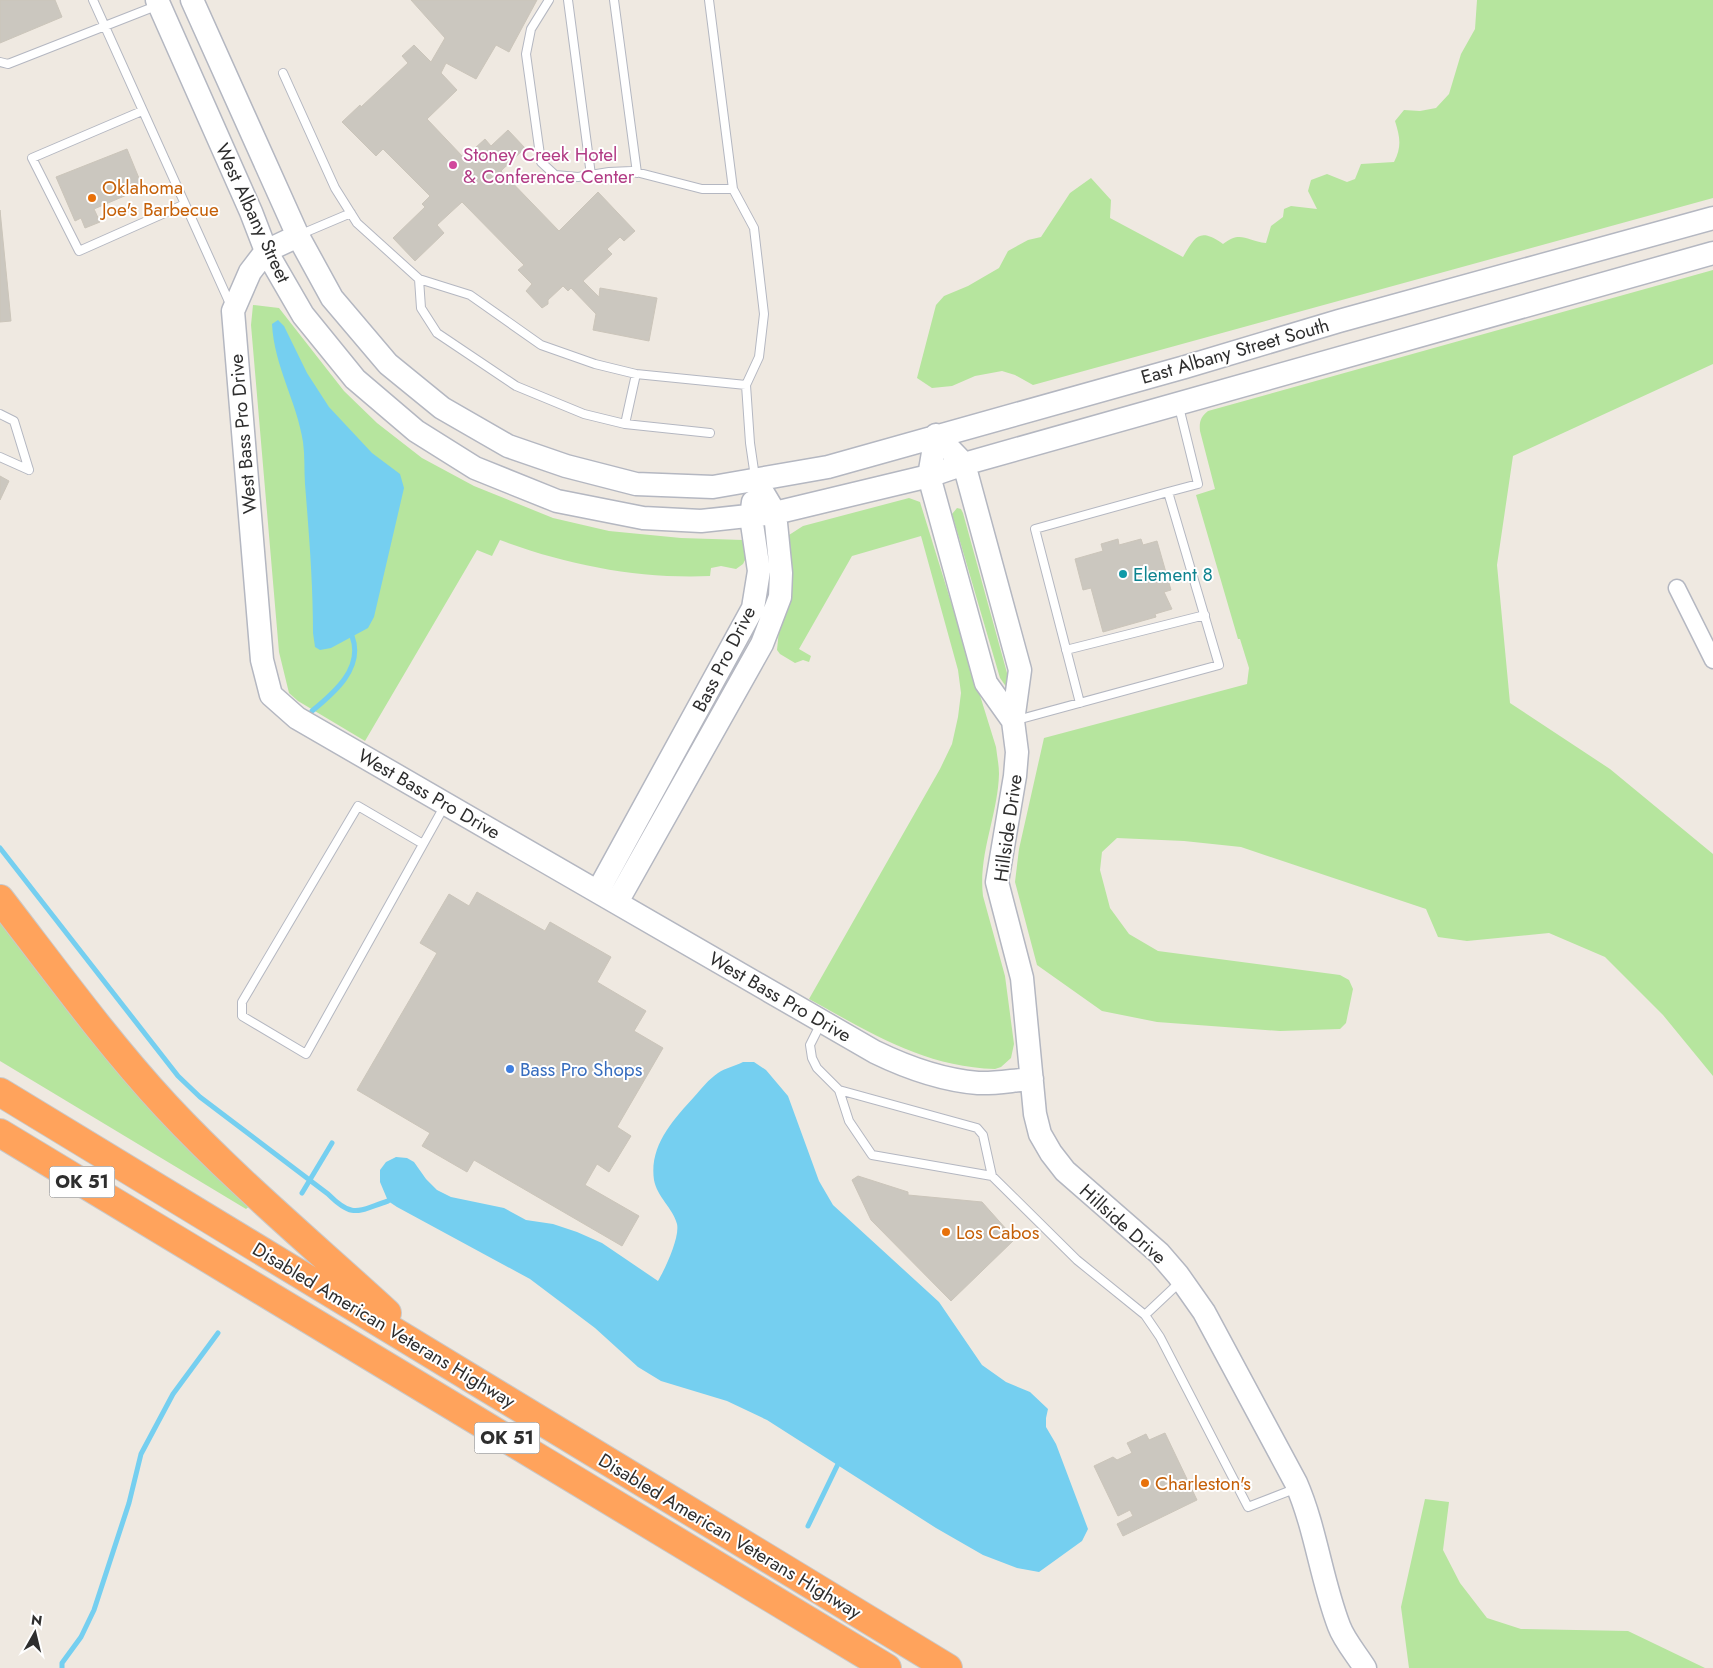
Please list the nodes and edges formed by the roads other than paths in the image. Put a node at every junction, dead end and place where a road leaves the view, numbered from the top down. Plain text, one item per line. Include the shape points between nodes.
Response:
1 (93, 0) edge
2 (192, 0) edge
3 (548, 0) edge
4 (568, 0) edge
5 (614, 0) edge
6 (709, 0) edge
7 (158, 2) edge
8 (104, 26) junction
9 (0, 62) edge
10 (282, 72) dead end
11 (142, 111) junction
12 (637, 173) junction
13 (591, 175) junction
14 (733, 189) junction
15 (185, 204) junction
16 (351, 214) junction
17 (1713, 218) edge
18 (298, 236) junction
19 (266, 250) junction
20 (1713, 253) edge
21 (419, 279) junction
22 (233, 310) junction
23 (636, 374) junction
24 (746, 385) junction
25 (1178, 404) junction
26 (0, 414) edge
27 (625, 424) junction
28 (710, 433) dead end
29 (936, 435) junction
30 (0, 457) edge
31 (964, 464) junction
32 (929, 476) junction
33 (756, 481) junction
34 (1168, 492) junction
35 (775, 513) junction
36 (751, 517) junction
37 (1678, 588) dead end
38 (1204, 615) junction
39 (1066, 650) junction
40 (1713, 660) edge
41 (1080, 703) junction
42 (1012, 721) junction
43 (446, 803) junction
44 (423, 844) junction
45 (607, 896) junction
46 (0, 899) edge
47 (822, 1021) junction
48 (1032, 1079) junction
49 (839, 1090) junction
50 (0, 1092) edge
51 (0, 1133) edge
52 (0, 1141) edge
53 (37, 1155) junction
54 (992, 1176) junction
55 (1182, 1280) junction
56 (1145, 1315) junction
57 (432, 1355) junction
58 (1298, 1488) junction
59 (887, 1668) edge
60 (948, 1668) edge
61 (1365, 1668) edge

1 - 8 lane
2 - 18 street, West Albany Street
3 - 13 lane via 531,29 526,54 541,162 555,175
4 - 13 lane
5 - 12 lane
6 - 14 lane
7 - 8 lane
7 - 19 street, West Albany Street
8 - 9 lane via 8,64
8 - 11 lane
10 - 16 lane via 335,188
11 - 15 lane
11 - 15 lane via 32,158 79,251
12 - 13 lane
12 - 14 lane via 702,189
14 - 24 lane via 754,228 764,314 759,357
15 - 22 lane
16 - 18 lane
16 - 21 lane via 356,223
17 - 29 street, East Albany Street South
18 - 19 street
18 - 33 street, West Albany Street via 332,298 388,364 442,408 508,446 566,466 636,484 713,487
19 - 22 street, West Bass Pro Drive via 250,272
19 - 36 street, West Albany Street via 303,315 355,379 416,432 475,468 557,501 643,518 701,520
20 - 25 street, East Albany Street South
21 - 23 lane via 470,295 541,345
21 - 27 lane via 421,308 437,333 516,386 584,414
22 - 43 street, West Bass Pro Drive via 262,660 271,696 298,718
23 - 24 lane
23 - 27 lane
24 - 33 lane
25 - 31 street, East Albany Street South
25 - 34 lane via 1198,484
26 - 30 lane via 14,421 29,470
27 - 28 lane
29 - 31 street
29 - 32 street, Hillside Drive
29 - 33 street, East Albany Street South via 828,466
31 - 32 street, East Albany Street South
31 - 42 street via 1020,670
32 - 35 street, East Albany Street South
32 - 42 street, Hillside Drive via 986,683
33 - 35 street, Bass Pro Drive
33 - 36 street, Bass Pro Drive
34 - 38 lane
34 - 39 lane via 1036,529
35 - 36 street, West Albany Street
35 - 45 street, Bass Pro Drive via 780,597 762,644
36 - 45 street, Bass Pro Drive via 759,571 753,608
37 - 40 street
38 - 39 lane
38 - 41 lane via 1219,665
39 - 41 lane
41 - 42 lane
42 - 48 street, Hillside Drive via 1017,752 1016,776 998,882 1022,978
43 - 44 lane
43 - 45 street, West Bass Pro Drive
44 - 44 lane via 306,1054 242,1016 242,1002 358,806
45 - 47 street, West Bass Pro Drive
46 - 57 highway via 81,1005 166,1105
47 - 48 street, West Bass Pro Drive via 911,1069 980,1083
47 - 49 lane via 810,1045 812,1058 817,1068
48 - 55 street, Hillside Drive via 1040,1134 1051,1153 1081,1187 1159,1253
49 - 54 lane via 977,1128 983,1134
49 - 54 lane via 849,1121 872,1155
50 - 57 highway, Disabled American Veterans Highway / OK 51
51 - 53 highway, Disabled American Veterans Highway / OK 51
52 - 53 highway
53 - 59 highway, Disabled American Veterans Highway / OK 51
54 - 56 lane via 1077,1260
55 - 56 lane
55 - 58 street, Hillside Drive via 1204,1312
56 - 58 lane via 1160,1337 1248,1507
57 - 60 highway, Disabled American Veterans Highway / OK 51
58 - 61 street, Hillside Drive via 1308,1511 1327,1590 1340,1628

